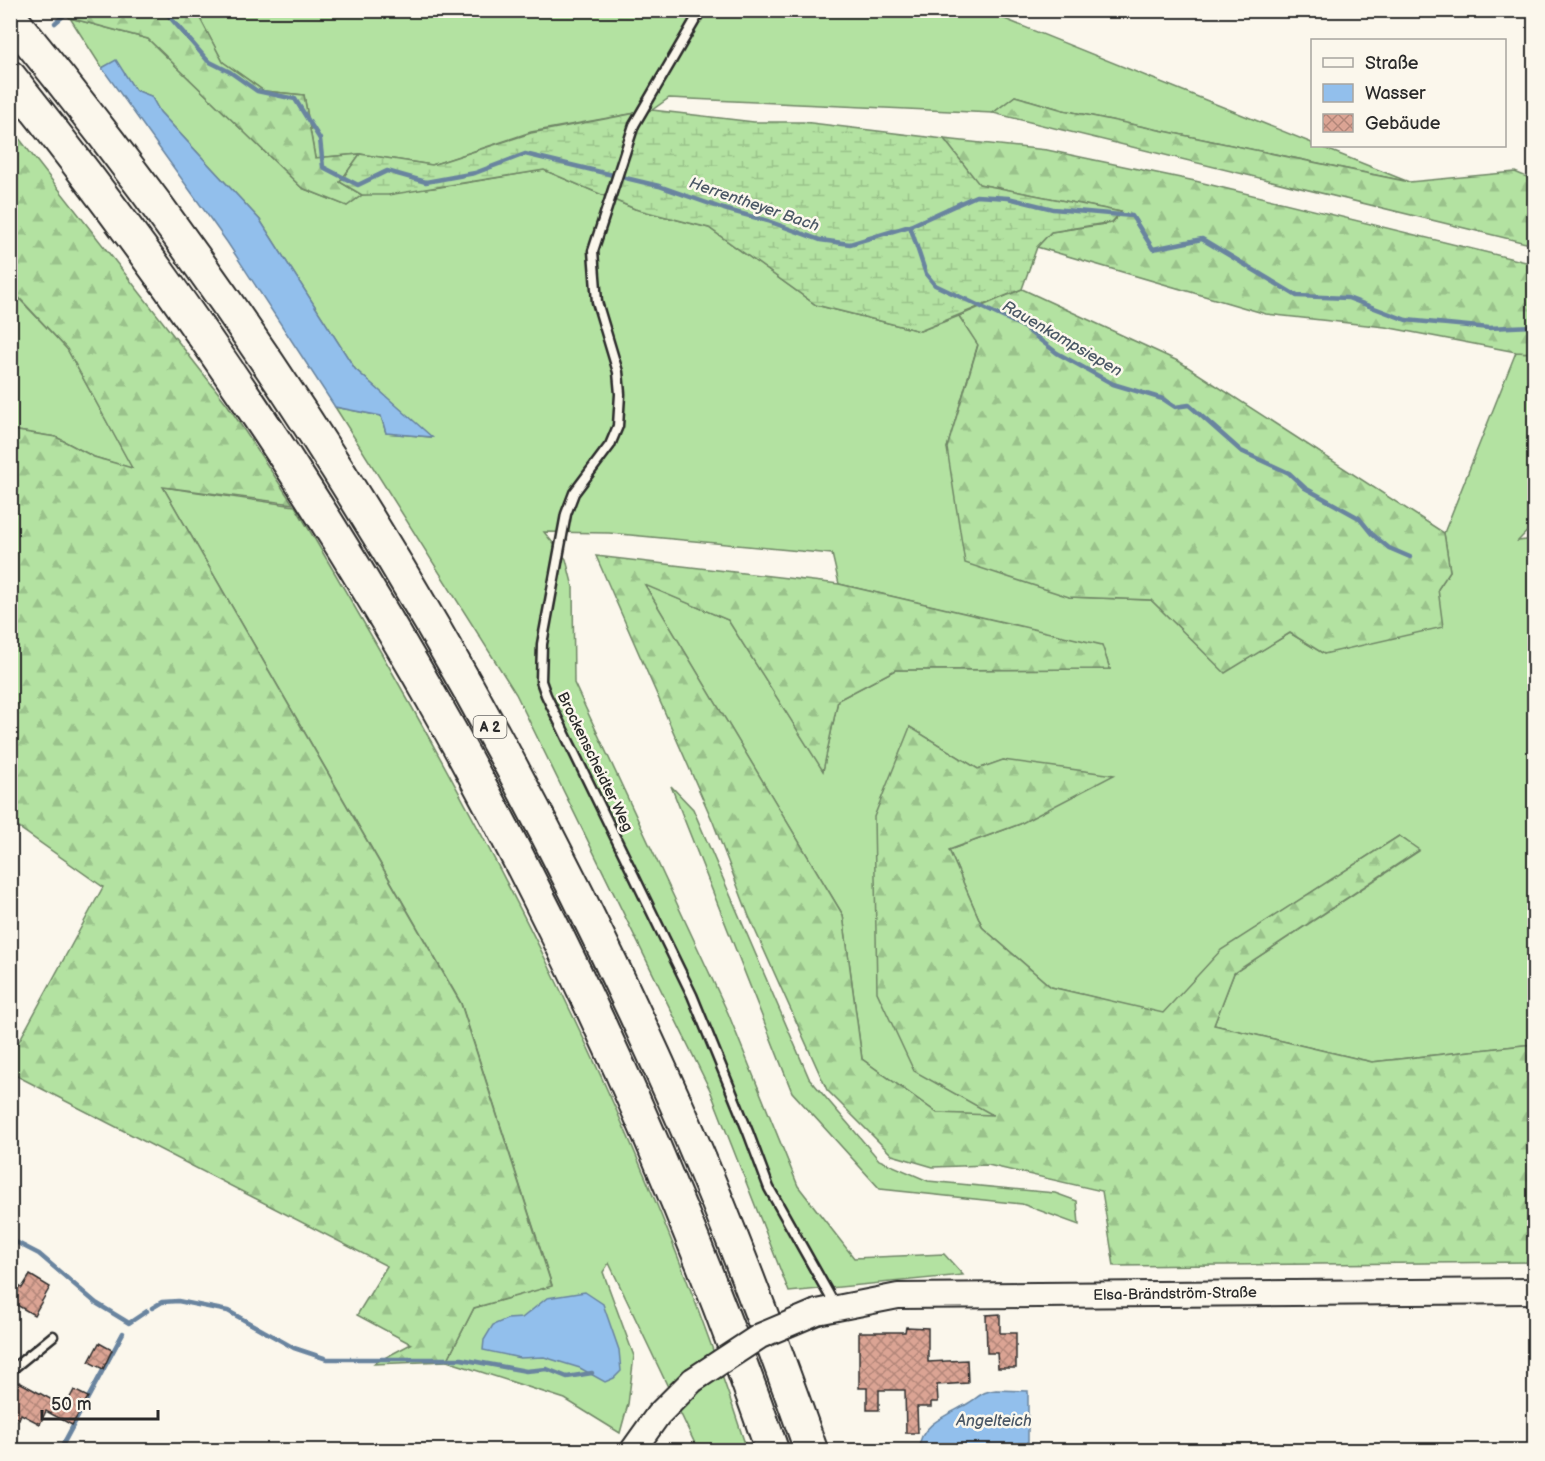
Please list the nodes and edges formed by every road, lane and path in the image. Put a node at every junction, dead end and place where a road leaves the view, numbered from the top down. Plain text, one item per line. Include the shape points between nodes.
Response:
1 (701, 10) edge
2 (10, 16) edge
3 (10, 77) edge
4 (1534, 1291) edge
5 (826, 1310) junction
6 (53, 1336) dead end
7 (10, 1371) edge
8 (633, 1450) edge
9 (772, 1450) edge
10 (811, 1450) edge

1 - 5 lane, Brockenscheidter Weg via 641,109 593,251 597,302 618,372 618,426 610,446 574,493 566,514 542,644 542,681 552,709 692,995 769,1188
2 - 10 highway, A 2 via 120,156 273,370 414,594 502,749 583,904 674,1098
3 - 9 highway, A 2 via 138,241 245,393 320,508 437,703 547,913 621,1070 689,1231
4 - 5 street, Elsa-Brändström-Straße via 898,1296
5 - 8 street, Elsa-Brändström-Straße, bridge via 760,1336 693,1380 657,1415
6 - 7 lane

